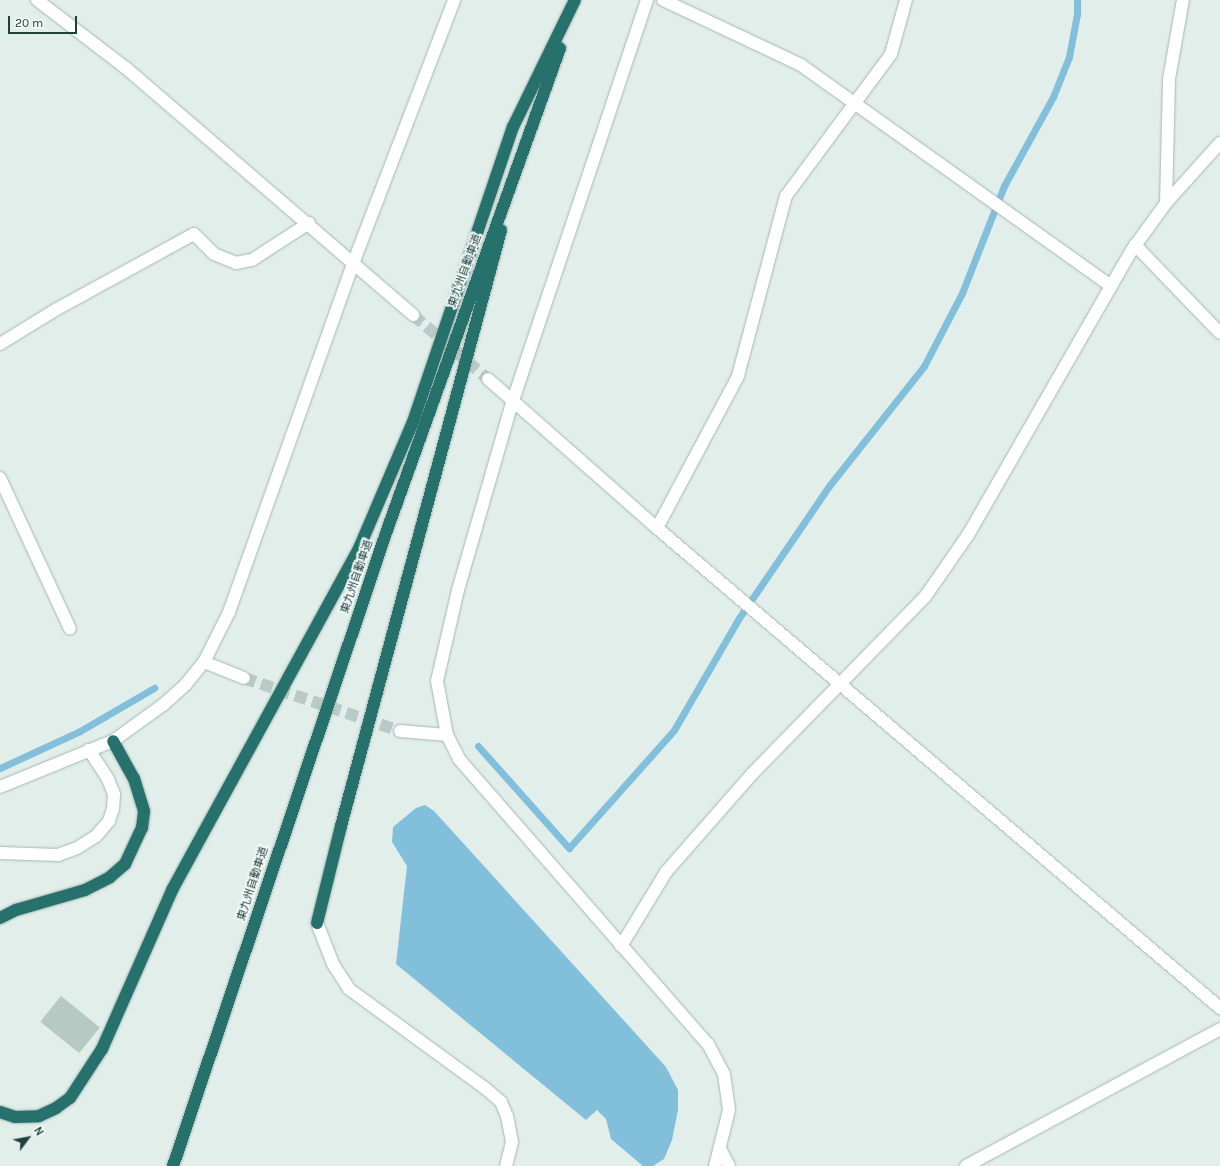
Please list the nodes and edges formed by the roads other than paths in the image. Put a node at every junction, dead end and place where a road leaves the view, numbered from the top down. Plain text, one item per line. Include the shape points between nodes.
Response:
1 (37, 0) edge
2 (454, 0) edge
3 (576, 0) edge
4 (647, 0) edge
5 (662, 0) edge
6 (906, 0) edge
7 (1183, 0) edge
8 (855, 105) junction
9 (525, 142) junction
10 (1220, 143) edge
11 (1166, 203) junction
12 (309, 223) junction
13 (1136, 245) junction
14 (354, 262) junction
15 (1111, 286) junction
16 (413, 315) tunnel mouth
17 (1220, 332) edge
18 (0, 344) edge
19 (488, 379) tunnel mouth
20 (512, 403) junction
21 (0, 478) edge
22 (657, 528) junction
23 (70, 629) dead end
24 (204, 662) junction
25 (244, 678) tunnel mouth
26 (842, 684) junction
27 (400, 731) tunnel mouth
28 (447, 735) junction
29 (113, 741) junction
30 (89, 750) junction
31 (0, 787) edge
32 (0, 853) edge
33 (0, 918) edge
34 (317, 923) joint
35 (621, 946) junction
36 (1220, 1008) edge
37 (1220, 1029) edge
38 (0, 1112) edge
39 (720, 1149) junction
40 (173, 1166) edge
41 (506, 1166) edge
42 (715, 1166) edge
43 (729, 1166) edge
44 (966, 1166) edge

1 - 12 street via 126,68
2 - 14 street
3 - 9 highway, 東九州自動車道
3 - 38 highway via 513,127 413,422 360,546 172,890 102,1049 70,1098 56,1108 39,1116 16,1117
4 - 20 street
5 - 8 street via 800,65
6 - 8 street via 891,54
7 - 11 street via 1169,79
8 - 15 street
8 - 22 street via 786,196 738,376
9 - 34 highway
9 - 40 highway, 東九州自動車道 via 324,712
10 - 11 street
11 - 13 street
12 - 14 street
12 - 18 street via 252,260 236,263 214,254 194,234 57,309
13 - 15 street
13 - 17 street
14 - 16 street
14 - 24 street via 230,612
15 - 26 street via 968,536 925,597
19 - 20 street
20 - 22 street
20 - 28 street via 458,590 436,681
21 - 23 street
22 - 26 street
24 - 25 street
24 - 29 street via 186,684 163,705
26 - 35 street via 752,774 666,872
26 - 36 street
27 - 28 street
28 - 35 street via 458,759
29 - 30 street
29 - 33 highway via 134,779 144,811 142,828 125,864 110,877 84,890 16,910
30 - 31 street
30 - 32 street via 108,779 114,794 109,821 96,836 77,848 58,855
34 - 41 street via 333,964 349,989 501,1102 507,1116 512,1142
35 - 39 street via 708,1044 724,1074 729,1110
37 - 44 street
39 - 42 street
39 - 43 street

